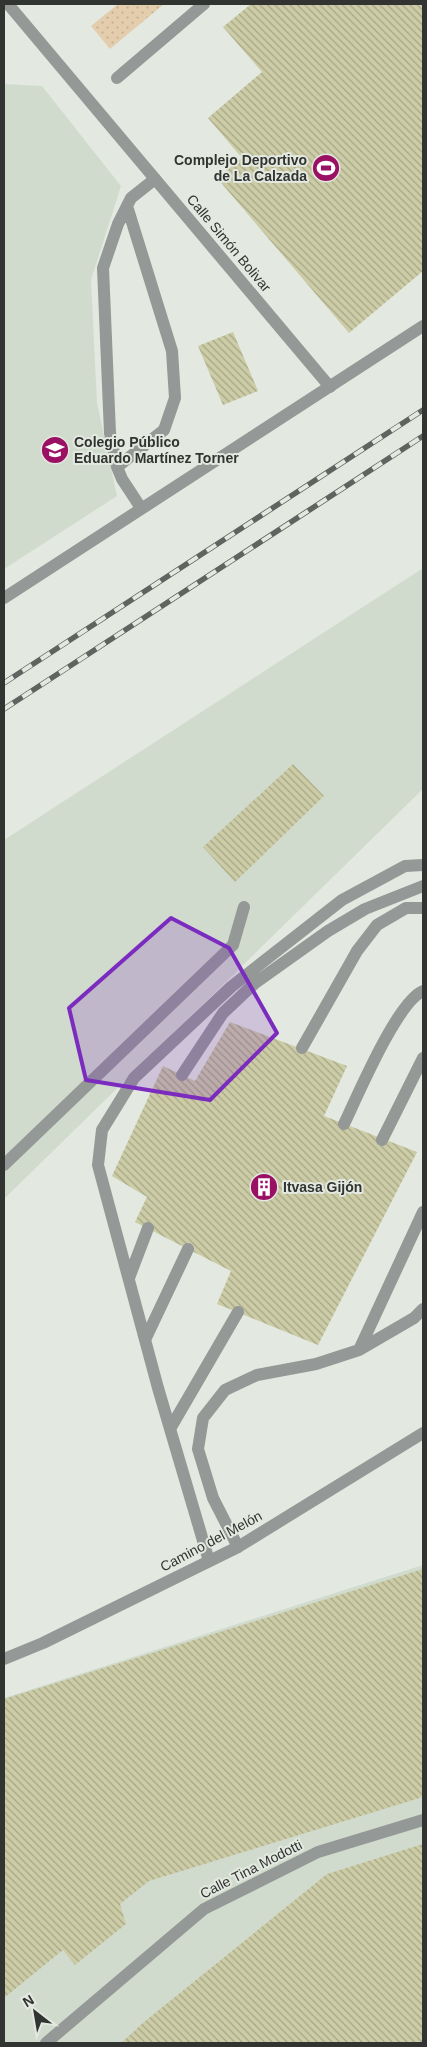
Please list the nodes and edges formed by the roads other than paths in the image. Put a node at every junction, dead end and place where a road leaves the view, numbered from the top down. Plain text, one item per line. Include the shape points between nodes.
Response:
1 (8, 4) edge
2 (204, 4) edge
3 (117, 78) dead end
4 (155, 178) junction
5 (127, 206) junction
6 (423, 326) edge
7 (330, 387) junction
8 (116, 468) junction
9 (141, 508) junction
10 (4, 598) edge
11 (423, 864) edge
12 (423, 886) edge
13 (244, 907) dead end
14 (423, 908) edge
15 (423, 991) edge
16 (302, 1048) dead end
17 (423, 1058) edge
18 (182, 1075) dead end
19 (344, 1124) dead end
20 (382, 1140) dead end
21 (4, 1165) edge
22 (423, 1212) edge
23 (148, 1228) dead end
24 (188, 1249) dead end
25 (129, 1278) junction
26 (423, 1309) edge
27 (238, 1312) dead end
28 (145, 1340) junction
29 (359, 1350) junction
30 (170, 1429) junction
31 (423, 1433) edge
32 (238, 1547) junction
33 (209, 1561) junction
34 (4, 1659) edge
35 (423, 1820) edge
36 (46, 2043) edge

1 - 4 street, Calle Simón Bolivar
2 - 3 street
4 - 5 street via 131,198
4 - 7 street, Calle Simón Bolivar
5 - 8 street via 103,268 110,433
5 - 8 street via 172,351 175,398 164,430
6 - 7 street
7 - 9 street
8 - 9 street
9 - 10 street
11 - 25 street via 405,866 342,900 231,987 134,1078 102,1130 98,1165
12 - 18 street via 365,909 328,931 255,984 223,1013
13 - 21 street via 233,945
14 - 16 street via 406,908 377,925 357,951
15 - 19 street via 416,994 397,1016
17 - 20 street
22 - 29 street
23 - 25 street
24 - 28 street
25 - 28 street
26 - 29 street via 414,1318
27 - 30 street
28 - 30 street
29 - 32 street via 316,1364 257,1375 225,1390 203,1418 198,1448 213,1498
30 - 33 street
31 - 32 street, Camino del Melón
32 - 33 street, Camino del Melón
33 - 34 street, Camino del Melón
35 - 36 street, Calle Tina Modotti via 318,1852 204,1909

